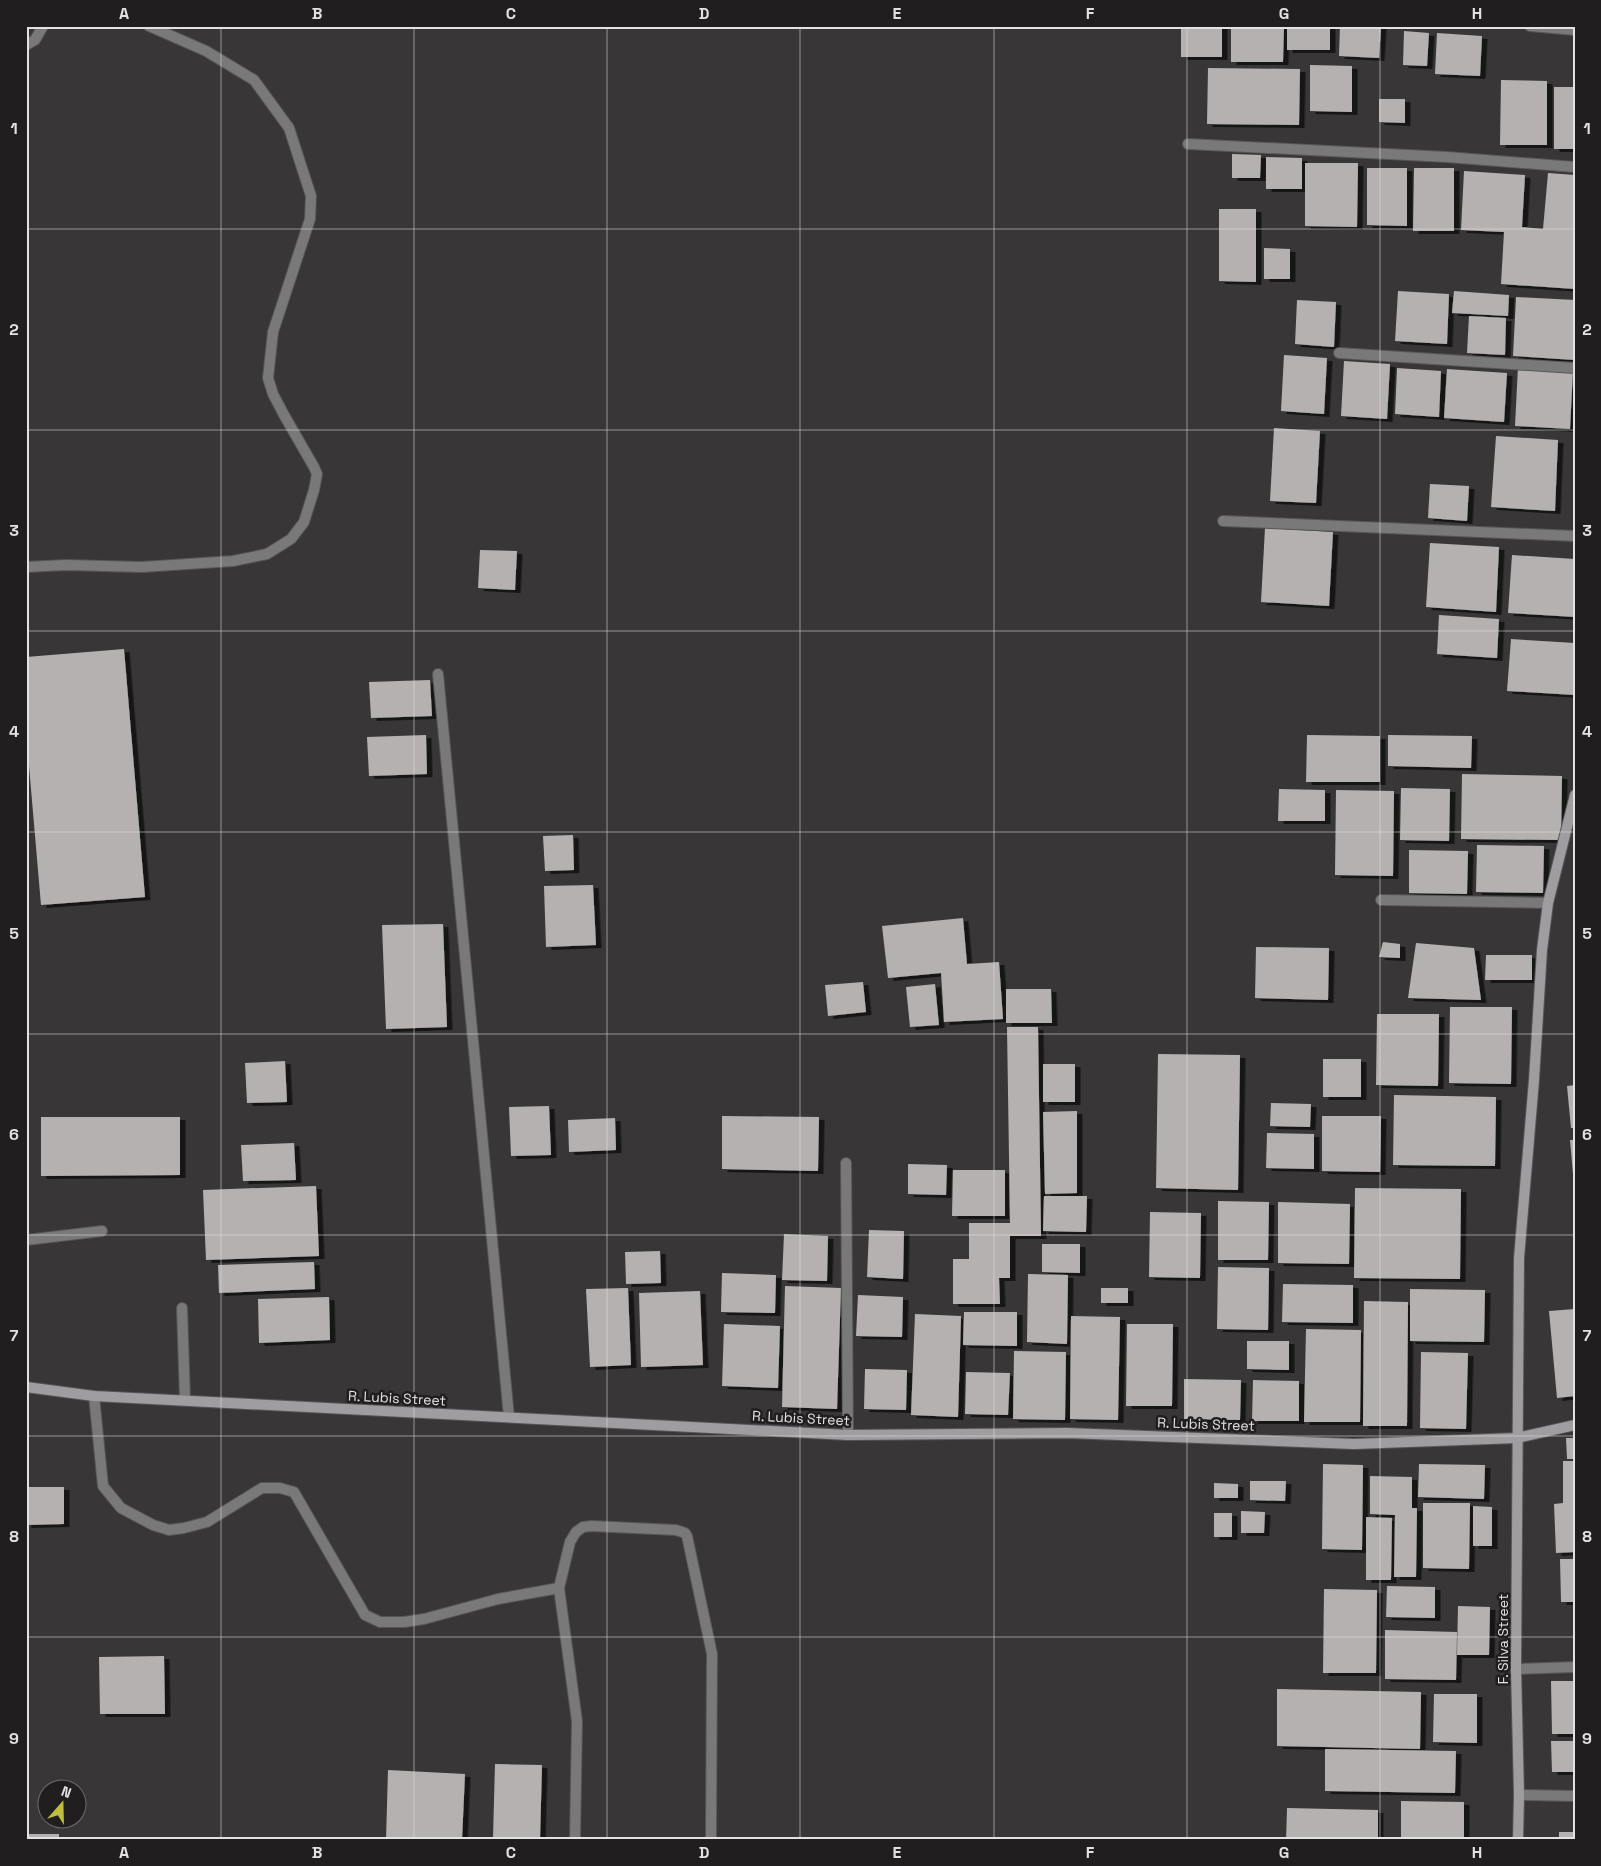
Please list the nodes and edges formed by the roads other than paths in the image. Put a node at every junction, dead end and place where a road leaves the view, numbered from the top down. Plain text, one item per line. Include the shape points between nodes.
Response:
1 (44, 26) edge
2 (149, 26) edge
3 (1530, 26) edge
4 (1575, 30) edge
5 (26, 45) edge
6 (1188, 144) dead end
7 (1575, 167) edge
8 (1339, 353) dead end
9 (1575, 368) edge
10 (1223, 521) dead end
11 (1575, 536) edge
12 (26, 567) edge
13 (438, 674) dead end
14 (1575, 795) edge
15 (1381, 900) dead end
16 (1548, 903) junction
17 (846, 1163) dead end
18 (102, 1231) dead end
19 (26, 1240) edge
20 (182, 1308) dead end
21 (26, 1388) edge
22 (94, 1396) junction
23 (185, 1400) junction
24 (509, 1417) junction
25 (1575, 1426) edge
26 (848, 1435) junction
27 (1517, 1438) junction
28 (559, 1588) junction
29 (1575, 1667) edge
30 (1516, 1669) junction
31 (1519, 1794) junction
32 (1575, 1796) edge
33 (575, 1840) edge
34 (711, 1840) edge
35 (1518, 1840) edge

1 - 5 street via 35,40
2 - 12 street via 206,51 254,80 289,128 311,196 310,219 273,332 268,378 273,394 317,474 314,490 304,522 291,539 267,554 233,561 142,567
3 - 4 street
6 - 7 street
8 - 9 street
10 - 11 street
13 - 24 street
14 - 16 street, F. Silva Street
15 - 16 street
16 - 27 street, F. Silva Street via 1519,1258
17 - 26 street
18 - 19 street
20 - 23 street
21 - 22 street, R. Lubis Street
22 - 23 street, R. Lubis Street
22 - 28 street via 103,1486 121,1508 169,1530 207,1522 262,1488 294,1492 365,1615 380,1622 424,1619 498,1599
23 - 24 street, R. Lubis Street
24 - 26 street, R. Lubis Street
25 - 27 street, R. Lubis Street
26 - 27 street, R. Lubis Street via 1067,1433 1354,1444
27 - 30 street, F. Silva Street
28 - 33 street via 577,1721
28 - 34 street via 570,1542 583,1527 676,1530 687,1536 712,1654
29 - 30 street
30 - 31 street, F. Silva Street
31 - 32 street
31 - 35 street, F. Silva Street

